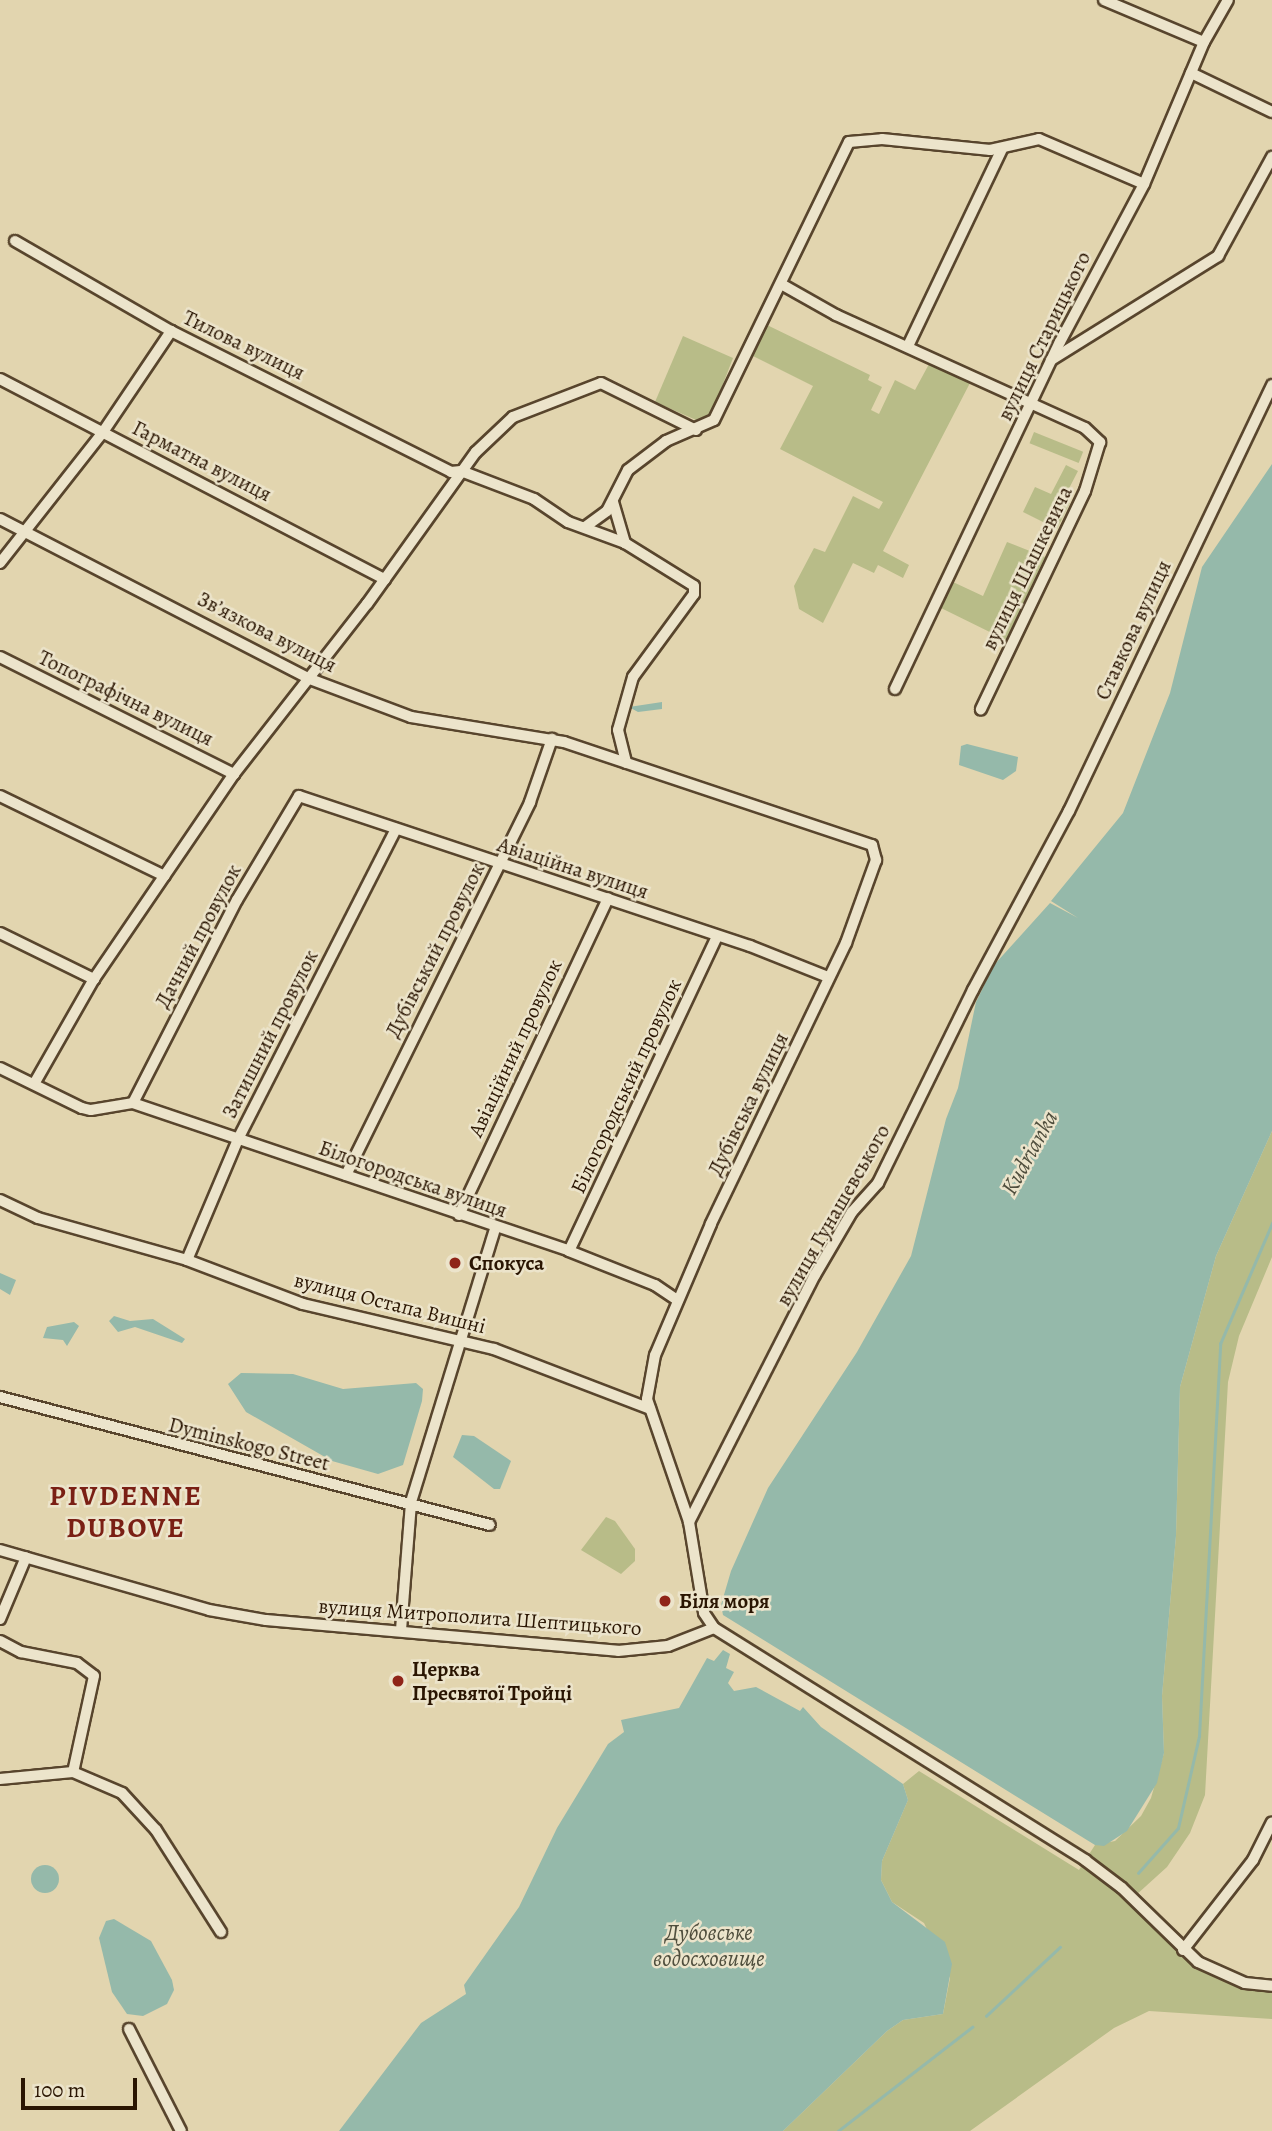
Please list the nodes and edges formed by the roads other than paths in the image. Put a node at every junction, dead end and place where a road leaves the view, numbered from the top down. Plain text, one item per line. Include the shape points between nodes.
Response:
1 (1104, 0) edge
2 (1228, 0) edge
3 (1204, 42) junction
4 (1191, 73) junction
5 (1272, 112) edge
6 (1002, 149) junction
7 (1272, 157) edge
8 (1144, 184) junction
9 (15, 241) dead end
10 (783, 285) junction
11 (171, 331) junction
12 (908, 346) junction
13 (1065, 346) junction
14 (0, 379) edge
15 (1272, 385) edge
16 (1031, 405) junction
17 (696, 430) junction
18 (103, 432) junction
19 (461, 471) junction
20 (613, 502) junction
21 (0, 519) edge
22 (584, 527) junction
23 (24, 531) junction
24 (625, 543) junction
25 (0, 563) edge
26 (385, 579) junction
27 (0, 657) edge
28 (310, 679) junction
29 (895, 689) dead end
30 (981, 709) dead end
31 (552, 739) junction
32 (612, 758) joint
33 (626, 762) junction
34 (234, 774) junction
35 (306, 795) joint
36 (0, 796) edge
37 (396, 829) junction
38 (500, 865) junction
39 (165, 876) junction
40 (1029, 890) joint
41 (608, 898) junction
42 (0, 933) edge
43 (717, 936) junction
44 (828, 977) junction
45 (94, 979) junction
46 (0, 1068) edge
47 (34, 1084) junction
48 (133, 1103) junction
49 (238, 1139) junction
50 (346, 1175) junction
51 (0, 1200) edge
52 (459, 1215) junction
53 (495, 1229) junction
54 (569, 1251) junction
55 (187, 1260) junction
56 (677, 1300) junction
57 (458, 1338) junction
58 (0, 1397) edge
59 (650, 1409) junction
60 (411, 1502) junction
61 (689, 1522) junction
62 (490, 1525) dead end
63 (0, 1550) edge
64 (26, 1557) junction
65 (0, 1619) edge
66 (714, 1629) junction
67 (401, 1630) junction
68 (0, 1641) edge
69 (74, 1772) junction
70 (0, 1779) edge
71 (1272, 1822) edge
72 (220, 1931) dead end
73 (1183, 1950) junction
74 (1272, 1986) edge
75 (129, 2029) dead end
76 (181, 2131) edge

1 - 3 street
2 - 3 street, вулиця Старицького
3 - 4 street, вулиця Старицького
4 - 5 street
4 - 8 street, вулиця Старицького
6 - 8 street via 1017,141 1039,139
6 - 10 street via 857,138 849,142
6 - 12 street
7 - 13 street via 1231,240 1218,256
8 - 13 street, вулиця Старицького
9 - 11 street, Тилова вулиця
10 - 12 street
10 - 17 street via 714,421
11 - 18 street
11 - 19 street, Тилова вулиця via 451,472
12 - 16 street
13 - 16 street, вулиця Старицького via 1051,360
14 - 18 street, Гарматна вулиця
15 - 40 street, Ставкова вулиця
16 - 29 street, вулиця Старицького
16 - 30 street, вулиця Шашкевича via 1085,428 1100,442 1085,491
17 - 19 street via 601,383 513,416
17 - 20 street via 666,441 628,470
18 - 23 street
18 - 26 street, Гарматна вулиця
19 - 22 street, Тилова вулиця via 534,499
19 - 26 street
20 - 22 street via 600,519
20 - 24 street
21 - 23 street, Звʼязкова вулиця
22 - 24 street, Тилова вулиця
23 - 25 street
23 - 28 street, Звʼязкова вулиця
24 - 33 street, Тилова вулиця via 694,586 694,594 632,677 618,730
26 - 28 street
27 - 34 street, Топографічна вулиця
28 - 31 street, Звʼязкова вулиця via 411,717
28 - 34 street
31 - 32 street, Звʼязкова вулиця
31 - 38 street, Дубівський провулок
32 - 33 street, Дубівська вулиця
33 - 44 street, Дубівська вулиця via 872,845 876,860 846,943
34 - 39 street
35 - 37 street, Авіаційна вулиця
35 - 48 street, Дачний провулок via 295,799 284,816
36 - 39 street
37 - 38 street, Авіаційна вулиця
37 - 49 street, Затишний провулок
38 - 41 street, Авіаційна вулиця
38 - 50 street, Дубівський провулок
39 - 45 street
40 - 61 street, вулиця Гунашевського via 972,990 878,1183 852,1212 815,1275
41 - 43 street, Авіаційна вулиця
41 - 52 street, Авіаційний провулок
42 - 45 street
43 - 44 street, Авіаційна вулиця
43 - 54 street, Білогородський провулок
44 - 56 street, Дубівська вулиця
45 - 47 street
46 - 47 street
47 - 48 street via 91,1111
48 - 49 street, Білогородська вулиця
49 - 50 street, Білогородська вулиця
49 - 55 street, Затишний провулок
50 - 52 street, Білогородська вулиця
51 - 55 street, вулиця Остапа Вишні via 38,1218
52 - 53 street, Білогородська вулиця
53 - 54 street, Білогородська вулиця
53 - 57 street
54 - 56 street, Білогородська вулиця via 655,1285
55 - 57 street, вулиця Остапа Вишні via 303,1304
56 - 59 street, Дубівська вулиця via 654,1355
57 - 59 street, вулиця Остапа Вишні via 543,1365
57 - 60 street
58 - 60 street, Dyminskogo Street via 292,1476
59 - 61 street, Дубівська вулиця
60 - 62 street, Dyminskogo Street
60 - 67 street
61 - 66 street, Дубівська вулиця via 699,1595
63 - 64 street, вулиця Митрополита Шептицького
64 - 65 street
64 - 67 street, вулиця Митрополита Шептицького via 209,1610 266,1620
66 - 67 street, вулиця Митрополита Шептицького via 668,1646 618,1651
66 - 73 street via 1085,1860 1122,1888
68 - 69 street via 21,1652 77,1663 94,1676
69 - 70 street
69 - 72 street via 122,1794 139,1810
71 - 73 street via 1253,1860
73 - 74 street via 1220,1974
75 - 76 street

